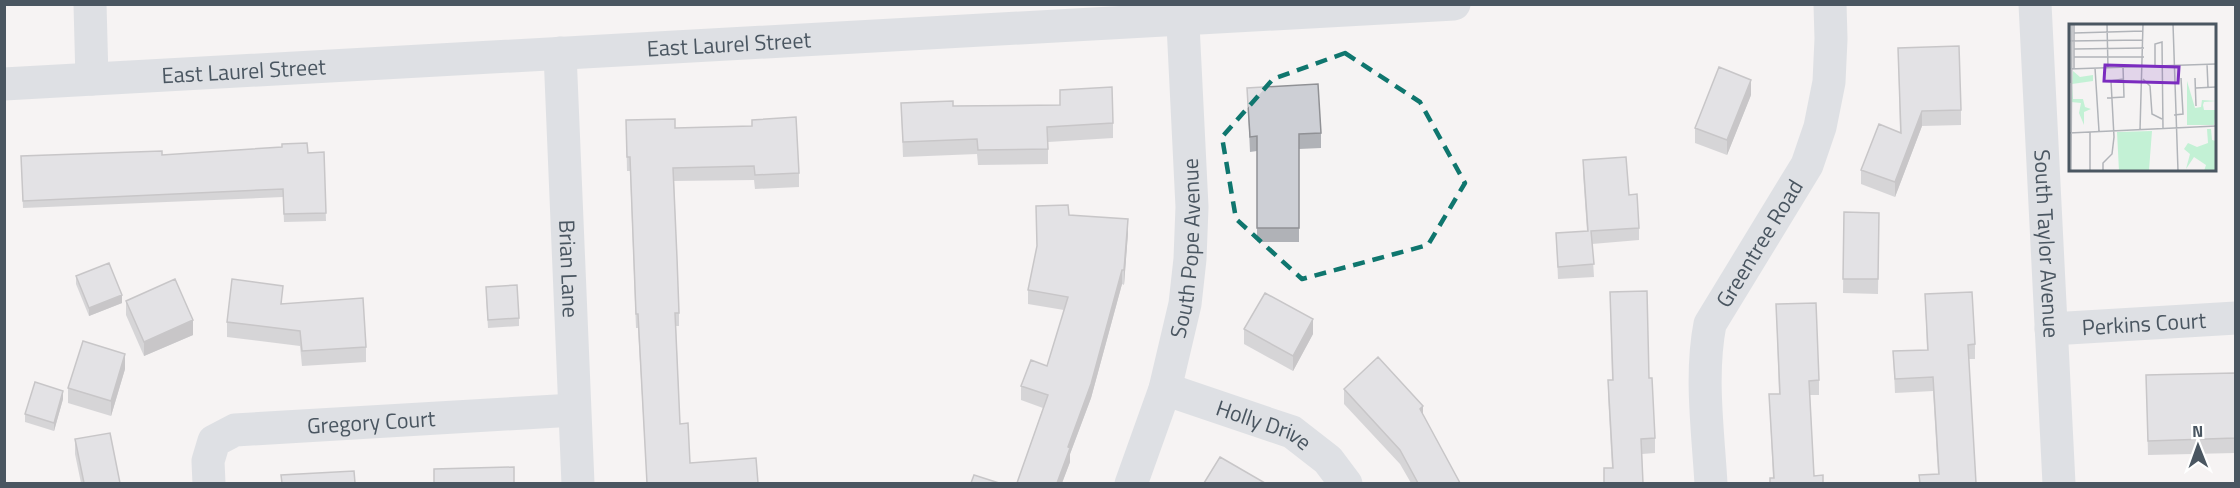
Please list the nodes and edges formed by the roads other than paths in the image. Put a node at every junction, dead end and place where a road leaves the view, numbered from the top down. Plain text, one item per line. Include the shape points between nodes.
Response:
1 (90, 4) edge
2 (1454, 4) edge
3 (1830, 4) edge
4 (2036, 4) edge
5 (1183, 12) edge
6 (560, 53) junction
7 (92, 79) junction
8 (4, 84) edge
9 (2235, 318) edge
10 (2051, 329) junction
11 (1165, 389) junction
12 (574, 410) junction
13 (209, 483) edge
14 (578, 483) edge
15 (1131, 483) edge
16 (1346, 483) edge
17 (1711, 483) edge
18 (2059, 483) edge

1 - 7 street
2 - 5 street, East Laurel Street
3 - 17 street, Greentree Road via 1829,82 1807,165 1710,324 1706,387
4 - 10 street, South Taylor Avenue
5 - 6 street, East Laurel Street
5 - 11 street, South Pope Avenue via 1192,207 1190,259 1185,304
6 - 7 street, East Laurel Street
6 - 12 street, Brian Lane
7 - 8 street, East Laurel Street
9 - 10 street, Perkins Court
10 - 18 street, South Taylor Avenue
11 - 15 street, South Pope Avenue
11 - 16 street, Holly Drive via 1292,432 1328,460
12 - 13 street, Gregory Court via 206,431
12 - 14 street, Brian Lane

